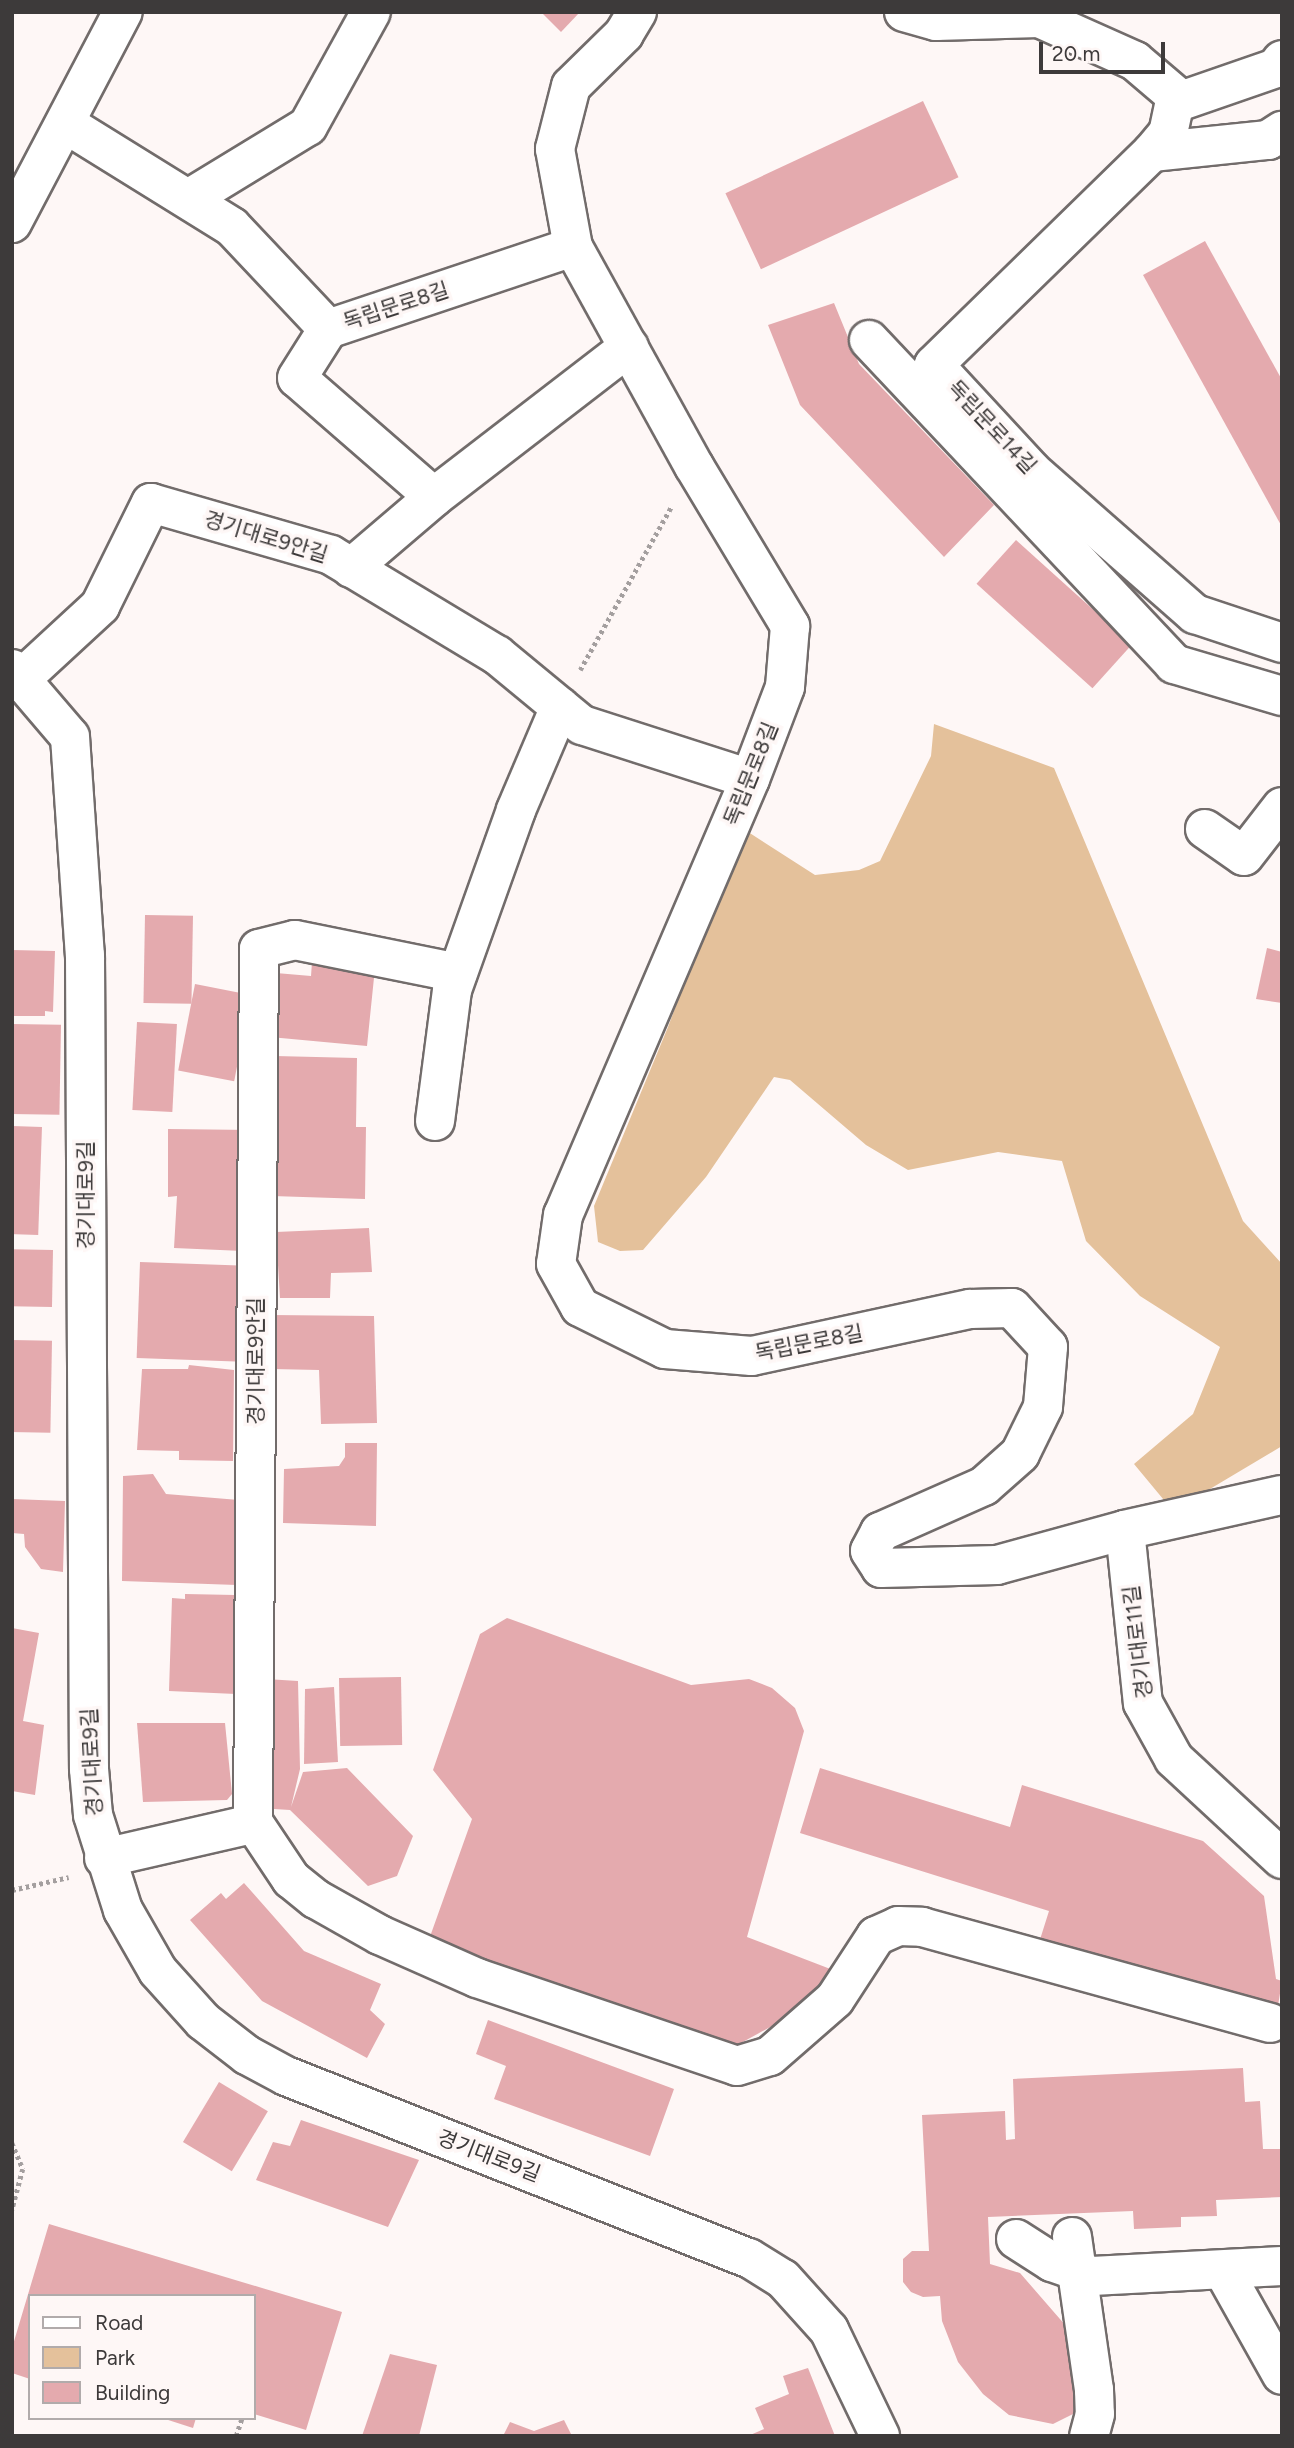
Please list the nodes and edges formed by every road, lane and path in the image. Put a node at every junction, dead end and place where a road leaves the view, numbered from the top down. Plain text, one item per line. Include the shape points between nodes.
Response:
1 (123, 12) edge
2 (371, 12) edge
3 (637, 12) edge
4 (904, 12) edge
5 (1040, 15) edge
6 (1282, 60) edge
7 (1175, 100) junction
8 (66, 124) junction
9 (1282, 131) edge
10 (1152, 152) junction
11 (190, 198) junction
12 (12, 223) edge
13 (573, 247) junction
14 (328, 329) junction
15 (869, 340) dead end
16 (629, 347) junction
17 (694, 466) junction
18 (435, 497) junction
19 (351, 568) junction
20 (1282, 643) edge
21 (16, 674) edge
22 (1282, 696) edge
23 (560, 707) junction
24 (750, 779) junction
25 (1282, 807) edge
26 (1205, 829) dead end
27 (457, 973) junction
28 (435, 1121) dead end
29 (1281, 1495) edge
30 (1125, 1530) junction
31 (253, 1822) junction
32 (104, 1858) junction
33 (1282, 1859) edge
34 (12, 1890) edge
35 (1270, 2023) dead end
36 (12, 2143) edge
37 (12, 2210) edge
38 (1016, 2239) dead end
39 (1074, 2254) junction
40 (1282, 2266) edge
41 (1223, 2270) junction
42 (1282, 2375) edge
43 (880, 2436) edge
44 (1089, 2436) edge

1 - 8 street
2 - 11 street via 308,126
3 - 13 street, 독립문로8길 via 624,34 571,86 555,149
4 - 5 street via 936,21
5 - 7 street via 1135,61
6 - 7 street via 1276,68
7 - 10 street, 독립문로14길 via 1168,133
8 - 11 street
8 - 12 street
9 - 10 street via 1268,140
10 - 20 street, 독립문로14길 via 934,365 1032,471 1195,614
11 - 14 street via 232,228
13 - 14 street, 독립문로8길
13 - 16 street, 독립문로8길
14 - 18 street, 독립문로8길 via 297,378
15 - 22 street via 1174,664
16 - 17 street, 독립문로8길
16 - 18 street
17 - 23 path
17 - 24 street, 독립문로8길 via 790,626 785,687
18 - 19 street
19 - 21 street, 경기대로9안길 via 331,555 151,503 100,606
19 - 23 street, 경기대로9안길 via 497,655
21 - 32 street, 경기대로9길 via 70,737 82,914 89,1769 93,1815
23 - 24 street, 경기대로9안길 via 582,725
23 - 27 street
24 - 30 street, 독립문로8길 via 564,1215 556,1264 580,1307 665,1349 752,1356 970,1309 1012,1308 1048,1348 1042,1407 1020,1454 984,1486 880,1532 870,1551 881,1568 997,1565
25 - 26 street via 1244,856
27 - 28 street
27 - 31 street, 경기대로9안길 via 295,940 259,949
29 - 30 street
30 - 33 street, 경기대로11길 via 1143,1703 1174,1759
31 - 32 street
31 - 35 street via 291,1879 316,1899 380,1935 477,1978 737,2066 770,2056 835,1999 876,1936 898,1926 922,1927
32 - 34 path via 74,1876
32 - 43 street, 경기대로9길 via 123,1909 158,1971 203,2021 247,2055 286,2076 749,2258 783,2279 829,2330
36 - 37 path via 23,2169
38 - 39 street via 1052,2262
39 - 41 street via 1121,2278
39 - 44 street via 1094,2390 1095,2414
40 - 41 street
41 - 42 street

